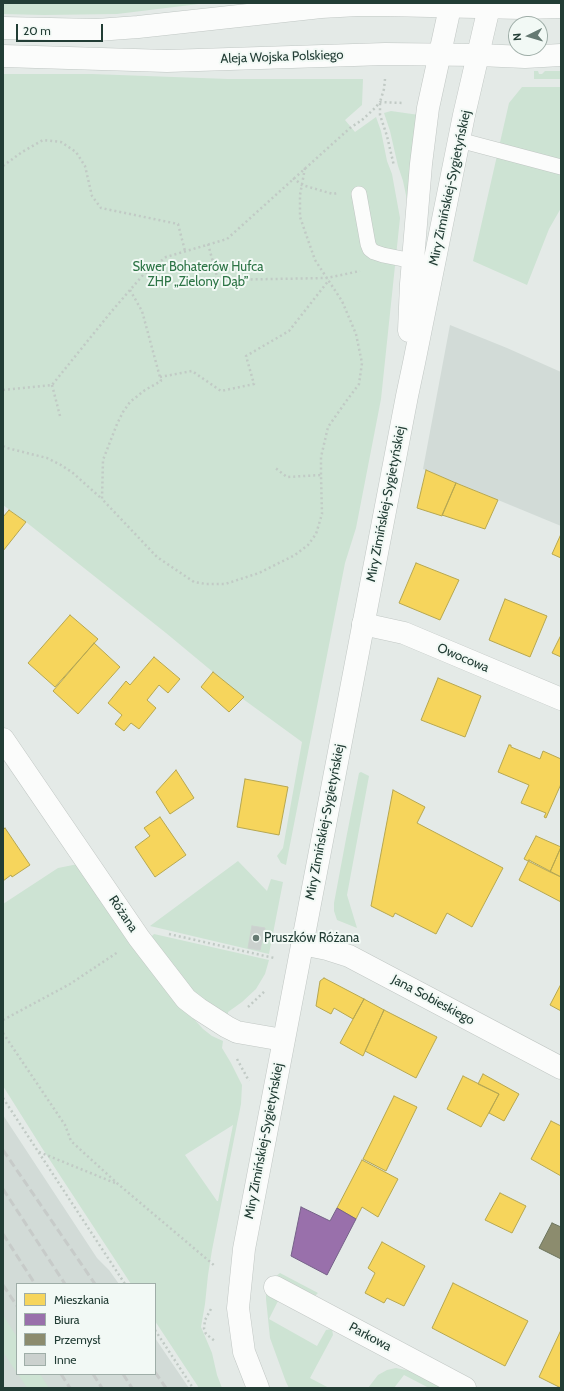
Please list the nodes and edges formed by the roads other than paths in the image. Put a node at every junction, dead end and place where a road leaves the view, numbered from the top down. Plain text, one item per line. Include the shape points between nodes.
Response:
1 (450, 4) edge
2 (489, 5) edge
3 (561, 7) edge
4 (3, 28) edge
5 (439, 54) junction
6 (479, 55) junction
7 (561, 55) edge
8 (3, 56) edge
9 (460, 140) junction
10 (561, 167) edge
11 (359, 194) dead end
12 (413, 261) junction
13 (407, 396) junction
14 (363, 624) junction
15 (561, 699) edge
16 (3, 739) edge
17 (302, 944) junction
18 (283, 1040) junction
19 (561, 1068) edge
20 (275, 1287) dead end
21 (258, 1388) edge
22 (465, 1388) edge

1 - 2 street
1 - 4 street via 321,7 97,30
1 - 5 street, Miry Zimińskiej-Sygietyńskiej
2 - 3 street
2 - 6 street, Miry Zimińskiej-Sygietyńskiej
5 - 6 street, Aleja Wojska Polskiego
5 - 8 street, Aleja Wojska Polskiego via 167,61
5 - 12 street, Miry Zimińskiej-Sygietyńskiej via 428,108
6 - 7 street, Aleja Wojska Polskiego
6 - 9 street, Miry Zimińskiej-Sygietyńskiej
9 - 10 lane
9 - 13 street, Miry Zimińskiej-Sygietyńskiej
11 - 12 lane via 368,244 374,252
12 - 13 street, Miry Zimińskiej-Sygietyńskiej
13 - 14 street, Miry Zimińskiej-Sygietyńskiej
14 - 15 street, Owocowa via 404,633
14 - 17 street, Miry Zimińskiej-Sygietyńskiej
16 - 18 street, Różana via 139,938 192,1004 237,1032
17 - 18 street, Miry Zimińskiej-Sygietyńskiej
17 - 19 street, Jana Sobieskiego via 327,948 349,956
18 - 21 street, Miry Zimińskiej-Sygietyńskiej via 244,1249 238,1308 244,1352
20 - 22 street, Parkowa

